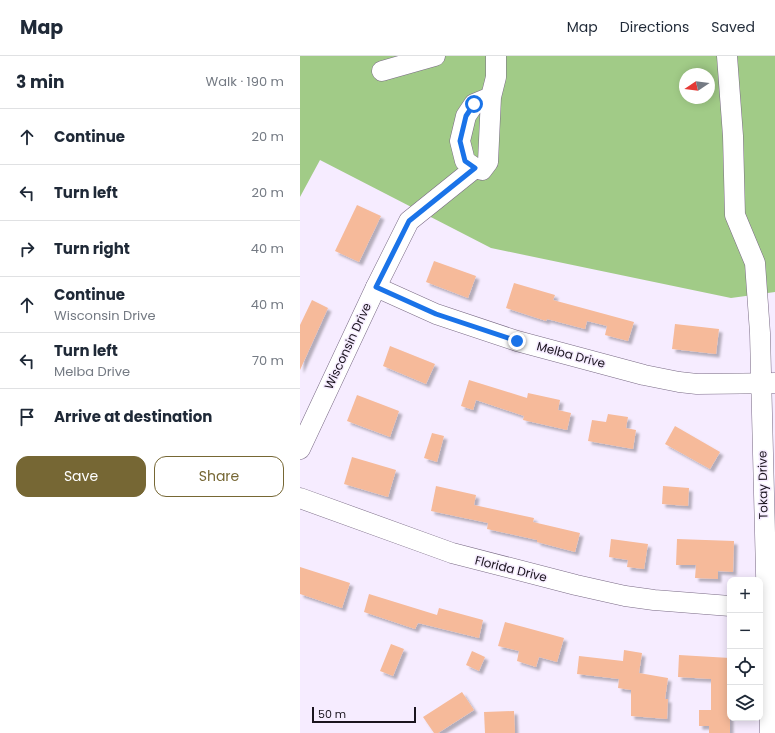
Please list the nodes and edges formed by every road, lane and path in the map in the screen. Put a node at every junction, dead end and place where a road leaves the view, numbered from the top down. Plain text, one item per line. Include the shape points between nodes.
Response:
1 (435, 56) edge
2 (496, 56) edge
3 (727, 56) edge
4 (382, 71) dead end
5 (491, 97) junction
6 (475, 168) junction
7 (376, 287) junction
8 (768, 383) edge
9 (300, 449) edge
10 (300, 498) edge
11 (727, 606) edge
12 (767, 607) edge
13 (770, 733) edge

1 - 4 street
2 - 5 street via 496,77
3 - 8 street, Tokay Drive via 735,216 754,263 760,333
5 - 6 street via 488,162 482,170
5 - 6 street via 474,104 466,116 460,141 465,161
6 - 7 street, Wisconsin Drive via 409,221
7 - 8 street, Melba Drive via 436,314 517,341 644,375 697,384
7 - 9 street, Wisconsin Drive
8 - 12 street, Tokay Drive
10 - 11 street, Florida Drive via 452,553 576,585 654,600
12 - 13 street, Tokay Drive

